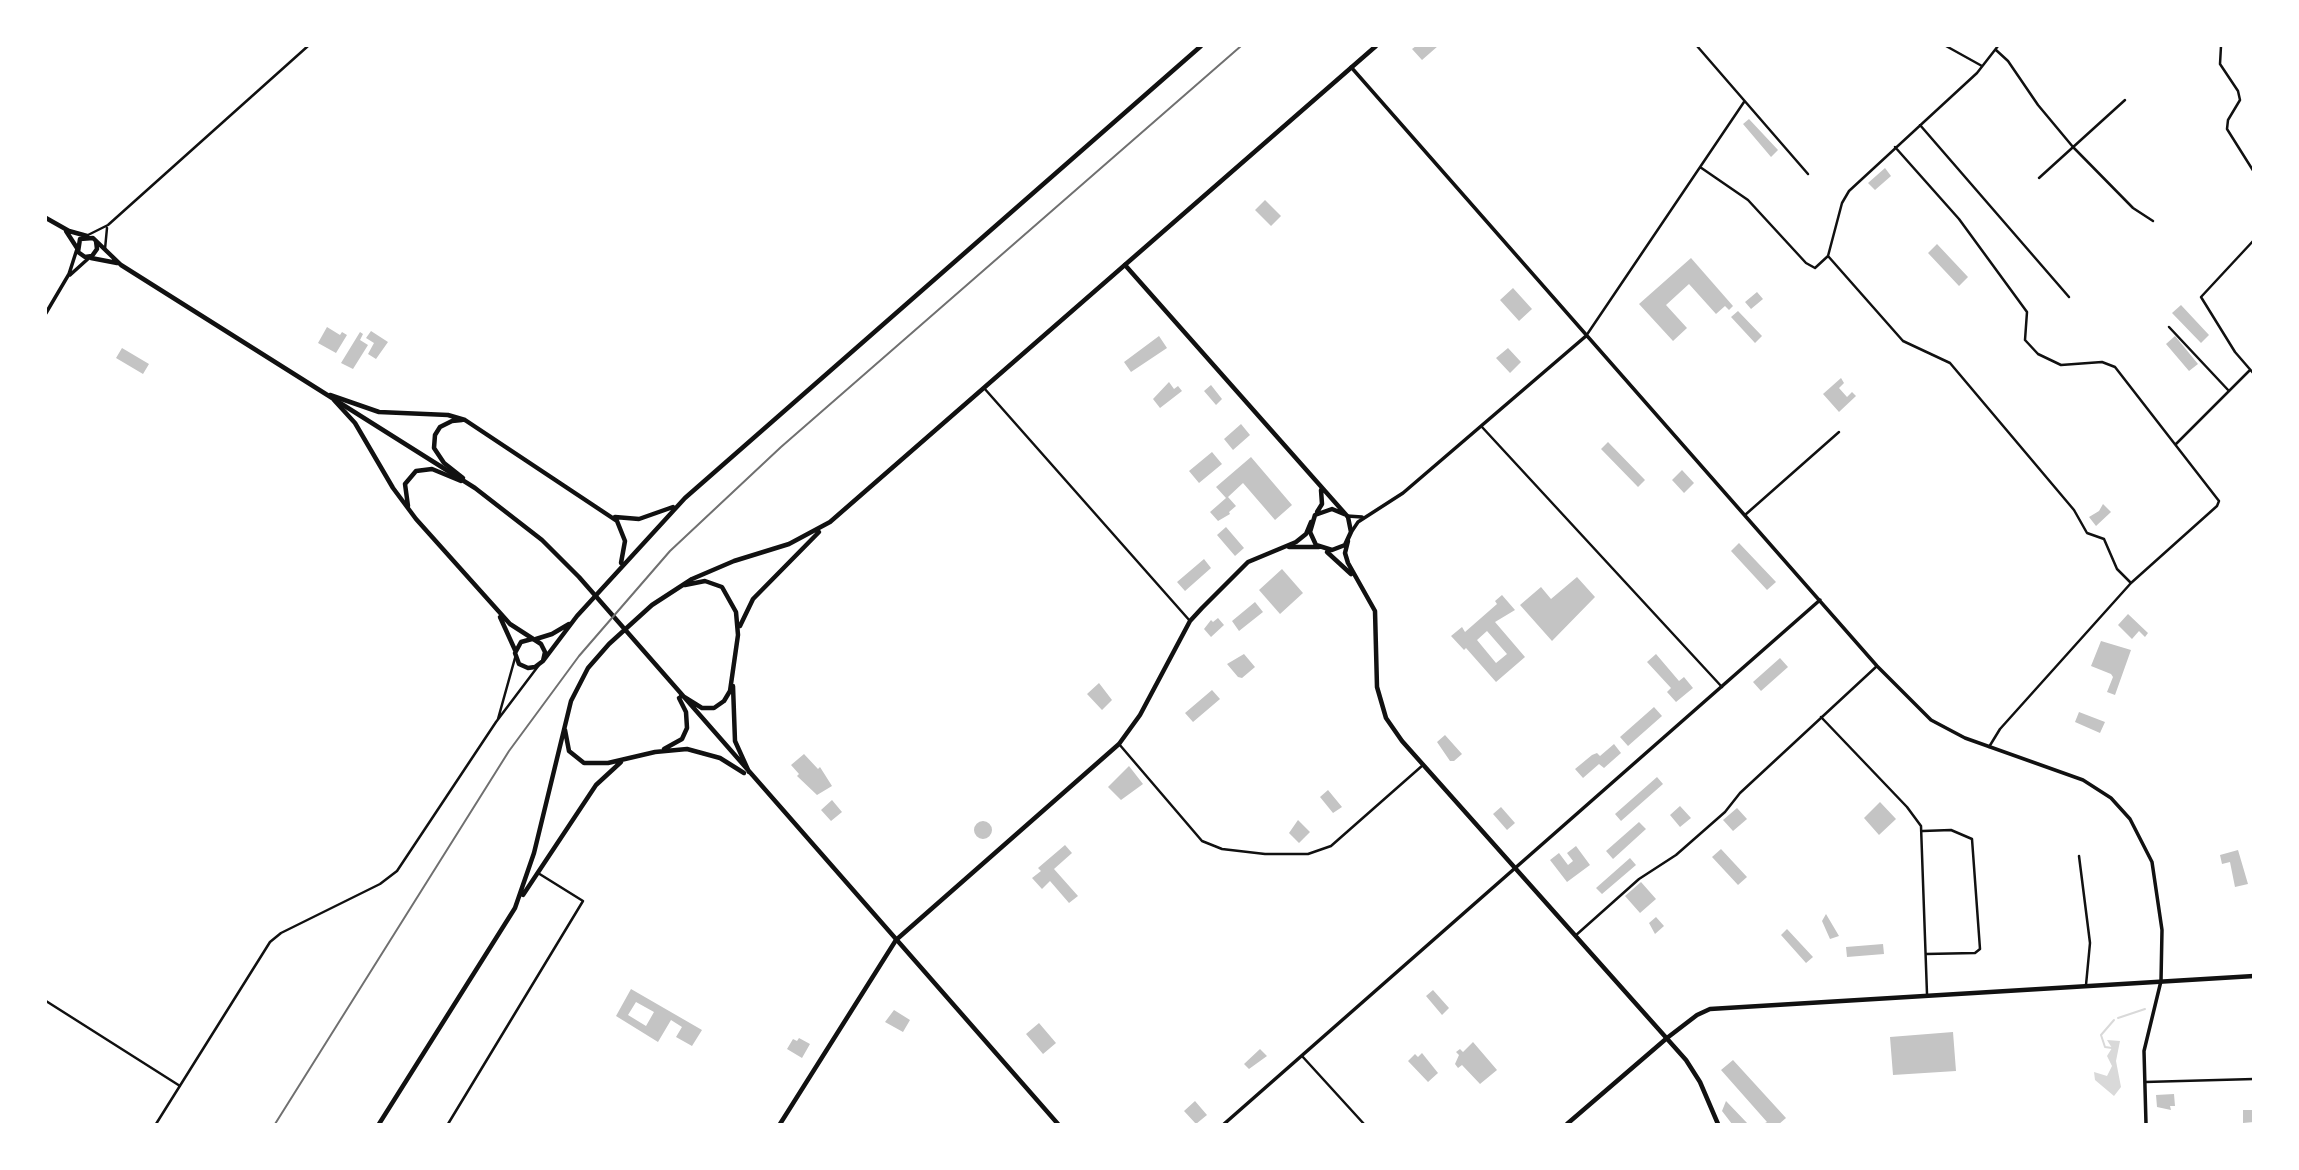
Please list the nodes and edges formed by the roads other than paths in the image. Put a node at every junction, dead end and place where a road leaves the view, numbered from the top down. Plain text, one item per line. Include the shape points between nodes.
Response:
1 (308, 46) edge
2 (1201, 46) edge
3 (1376, 46) edge
4 (1697, 46) edge
5 (1946, 46) edge
6 (2221, 46) edge
7 (1997, 48) edge
8 (1983, 66) junction
9 (1351, 67) junction
10 (2125, 100) dead end
11 (1744, 102) junction
12 (1920, 125) junction
13 (1895, 147) junction
14 (2073, 147) junction
15 (1700, 166) junction
16 (2253, 172) edge
17 (1808, 174) dead end
18 (2039, 178) dead end
19 (46, 218) edge
20 (2153, 221) dead end
21 (108, 225) junction
22 (62, 229) junction
23 (86, 236) junction
24 (2253, 240) edge
25 (97, 245) junction
26 (77, 248) junction
27 (1828, 256) junction
28 (89, 257) junction
29 (99, 258) junction
30 (111, 258) junction
31 (121, 265) junction
32 (1125, 265) junction
33 (75, 269) junction
34 (65, 282) junction
35 (2070, 297) dead end
36 (46, 313) edge
37 (2169, 327) dead end
38 (1586, 336) junction
39 (2250, 370) junction
40 (2253, 374) edge
41 (984, 388) junction
42 (2229, 391) junction
43 (329, 395) junction
44 (465, 420) junction
45 (1481, 426) junction
46 (1839, 432) dead end
47 (2176, 444) junction
48 (475, 488) junction
49 (1321, 489) junction
50 (685, 498) junction
51 (1344, 514) junction
52 (611, 515) junction
53 (1315, 515) junction
54 (1368, 515) junction
55 (1745, 515) junction
56 (416, 519) junction
57 (830, 522) junction
58 (1311, 522) junction
59 (1351, 532) junction
60 (1348, 541) junction
61 (1282, 547) junction
62 (1322, 548) junction
63 (618, 570) junction
64 (1359, 582) junction
65 (2131, 583) junction
66 (680, 587) junction
67 (1820, 600) junction
68 (496, 610) junction
69 (577, 616) junction
70 (1190, 621) junction
71 (738, 635) junction
72 (533, 639) junction
73 (515, 654) junction
74 (542, 662) junction
75 (1877, 666) junction
76 (734, 672) junction
77 (1722, 687) junction
78 (675, 691) junction
79 (1821, 717) junction
80 (496, 722) junction
81 (564, 722) junction
82 (1119, 744) junction
83 (1989, 747) junction
84 (655, 752) junction
85 (625, 760) junction
86 (1423, 765) junction
87 (755, 782) junction
88 (1922, 831) junction
89 (2079, 856) dead end
90 (1514, 867) junction
91 (538, 873) junction
92 (515, 908) junction
93 (1575, 936) junction
94 (896, 940) junction
95 (1926, 954) junction
96 (2253, 976) edge
97 (2161, 981) junction
98 (2086, 985) junction
99 (1927, 994) junction
100 (46, 1001) edge
101 (1667, 1038) junction
102 (1302, 1056) junction
103 (2253, 1079) edge
104 (2143, 1083) junction
105 (180, 1086) junction
106 (156, 1125) edge
107 (379, 1125) edge
108 (448, 1125) edge
109 (780, 1125) edge
110 (1058, 1125) edge
111 (1224, 1125) edge
112 (1364, 1125) edge
113 (1567, 1125) edge
114 (1718, 1125) edge
115 (2146, 1125) edge

1 - 21 street
2 - 50 main road
3 - 9 main road
4 - 11 street
5 - 8 street
6 - 16 street via 2220,64 2240,100 2227,130
7 - 8 street
7 - 14 street
8 - 12 street
9 - 32 main road
9 - 38 street
10 - 14 street
11 - 15 street
11 - 17 street
12 - 13 street
12 - 35 street
13 - 27 street via 1845,197
13 - 47 street via 1959,219 2027,312 2025,340 2038,354 2061,365 2102,362 2115,367
14 - 18 street
14 - 20 street via 2133,208
15 - 27 street via 1748,200 1806,262 1815,268
15 - 38 street
19 - 22 main road
21 - 23 street
21 - 25 street
21 - 30 street via 104,243
22 - 23 main road
22 - 26 main road
23 - 25 main road
23 - 26 main road
24 - 39 street via 2201,297
25 - 28 main road
25 - 30 main road
26 - 28 main road
26 - 34 street
27 - 65 street via 1903,341 1950,363 2059,490 2087,533 2104,539 2117,569
28 - 29 main road
28 - 33 street
29 - 31 main road
29 - 33 street
30 - 31 main road
31 - 43 main road
32 - 41 main road
32 - 49 main road
33 - 34 street
34 - 36 street
37 - 42 street
38 - 45 street
38 - 55 street
39 - 40 street
39 - 42 street
41 - 57 main road
41 - 70 street
42 - 47 street
43 - 44 main road via 379,412 440,414
43 - 48 main road
43 - 56 main road via 355,423
44 - 48 main road via 440,428 434,448 444,463
44 - 52 main road
45 - 54 street via 1403,493
45 - 77 street
46 - 55 street
47 - 65 street via 2219,501
48 - 56 main road via 437,470 416,471 407,479 404,493
48 - 78 main road via 531,530 579,577
49 - 51 main road
49 - 53 main road via 1322,504
50 - 52 main road via 650,517
50 - 63 main road
51 - 53 main road via 1332,509
51 - 54 street via 1352,518
51 - 59 main road
52 - 63 main road via 625,541
53 - 58 main road
54 - 59 street
55 - 67 street
56 - 68 main road
57 - 66 main road via 803,539 715,568
57 - 71 main road via 753,599
58 - 61 main road via 1302,538
58 - 62 main road via 1311,537
59 - 60 main road
60 - 62 main road via 1337,550
60 - 64 main road via 1346,557
61 - 62 main road
61 - 70 main road via 1248,562
62 - 64 main road
63 - 69 main road
64 - 86 main road via 1377,621 1378,699 1393,730
65 - 83 street
66 - 71 main road via 705,581 722,587 736,612
66 - 81 main road via 637,617 596,658 577,688
67 - 75 street
67 - 77 street
68 - 72 main road via 519,633
68 - 73 main road
69 - 72 main road via 559,631
69 - 74 main road
70 - 82 main road via 1140,715
71 - 76 main road
72 - 73 main road via 520,643
72 - 74 main road via 544,648
73 - 74 main road via 526,668
73 - 80 street via 507,696
74 - 80 street
75 - 79 street
75 - 83 street via 1931,720
76 - 78 main road via 728,697 714,708 695,705
76 - 87 main road via 735,741
77 - 90 street
78 - 84 main road via 686,712 687,728 677,743
78 - 87 main road
79 - 88 street via 1907,807
79 - 93 street via 1725,812
80 - 105 street via 397,871 270,942
81 - 85 main road via 567,747 578,759 599,764
81 - 92 main road via 534,853
82 - 86 street via 1202,841 1222,849 1265,854 1308,854 1331,846
82 - 94 main road
83 - 97 street via 2083,780 2111,798 2130,819 2149,853 2157,882
84 - 85 main road
84 - 87 main road via 687,749 711,754
85 - 91 main road via 596,785
86 - 90 main road
87 - 94 main road
88 - 95 street
88 - 95 street via 1951,830 1972,839 1980,949 1975,953
89 - 98 street via 2090,943
90 - 93 main road
90 - 102 street
91 - 92 main road
91 - 108 street via 583,901
92 - 107 main road
93 - 101 main road
94 - 109 main road
94 - 110 main road
95 - 99 street
96 - 97 main road
97 - 98 main road
97 - 104 street via 2146,1040
98 - 99 main road
99 - 101 main road via 1717,1008 1697,1015
100 - 105 street
101 - 113 main road
101 - 114 main road via 1694,1071
102 - 111 street
102 - 112 street
103 - 104 street
104 - 115 street
105 - 106 street

